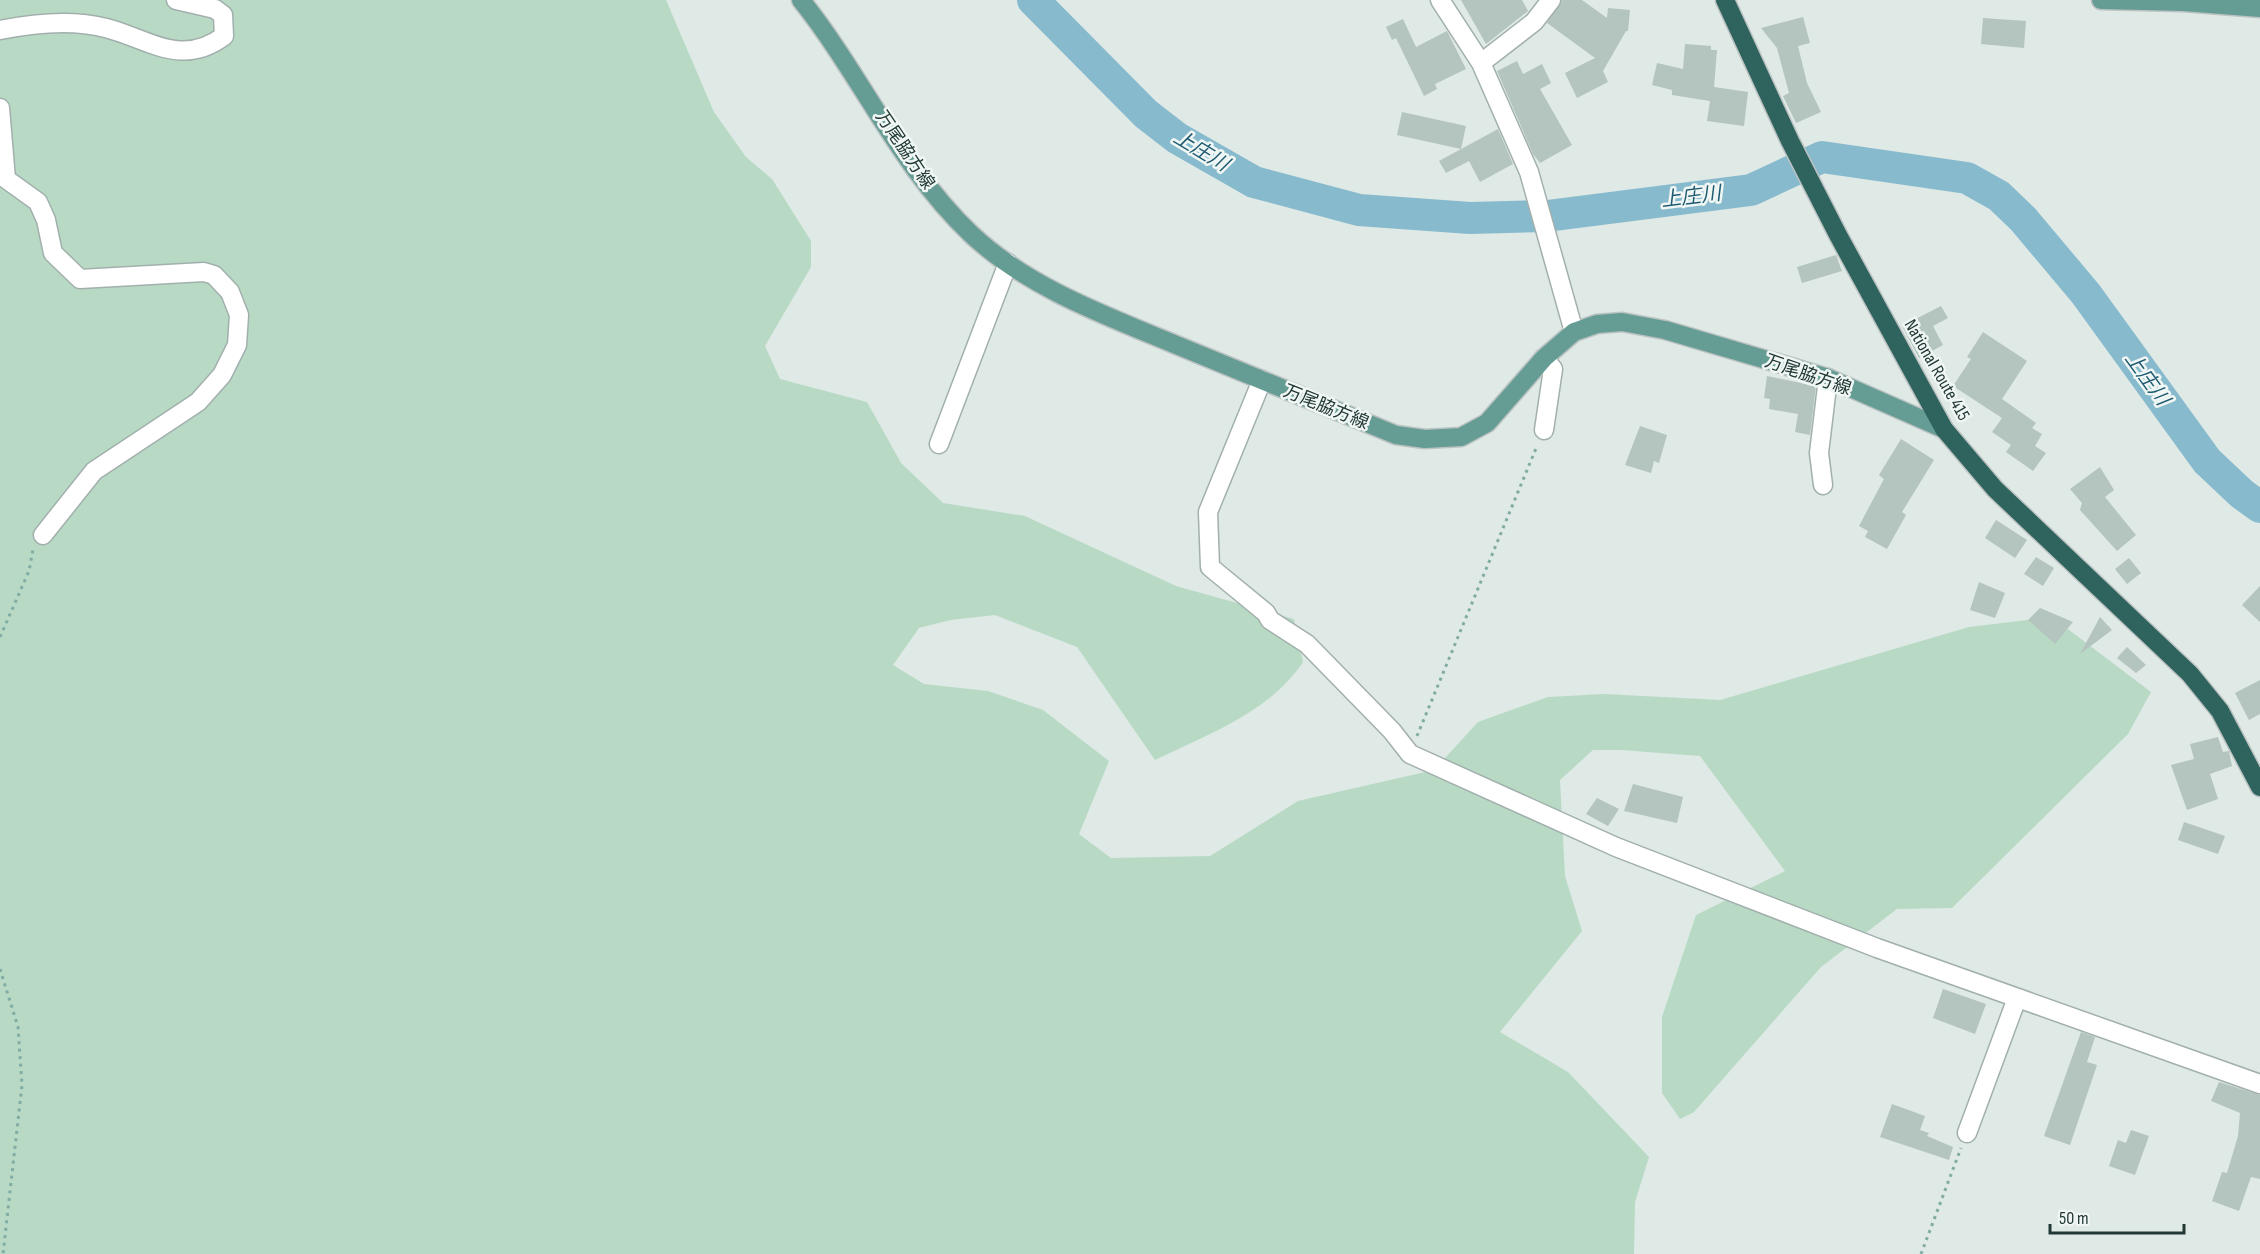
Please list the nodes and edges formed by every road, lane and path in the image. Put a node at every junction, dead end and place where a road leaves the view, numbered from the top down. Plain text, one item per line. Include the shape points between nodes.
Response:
1 (177, 0) edge
2 (801, 0) edge
3 (1440, 0) edge
4 (1551, 0) edge
5 (1725, 0) edge
6 (2102, 0) edge
7 (2183, 1) edge
8 (2260, 8) edge
9 (0, 30) edge
10 (1481, 63) junction
11 (0, 108) edge
12 (1008, 263) junction
13 (1574, 332) junction
14 (1544, 358) junction
15 (1828, 378) junction
16 (1262, 380) junction
17 (1944, 429) junction
18 (1544, 430) joint
19 (939, 444) dead end
20 (1823, 485) dead end
21 (43, 535) joint
22 (0, 637) edge
23 (1410, 754) junction
24 (2260, 787) edge
25 (0, 969) edge
26 (2017, 998) junction
27 (2260, 1084) edge
28 (1967, 1133) joint
29 (3, 1254) edge
30 (1920, 1254) edge

1 - 9 street via 215,9 223,15 224,36 208,48 166,51 106,28 62,22
2 - 12 main road, 万尾脇方線 via 830,35 938,199 972,235
3 - 10 street
4 - 10 street via 1534,22
5 - 17 highway, National Route 415 via 1838,236
6 - 7 main road
7 - 8 main road
10 - 13 street via 1529,172
11 - 21 street via 6,179 38,202 53,253 80,279 214,275 230,292 238,315 237,345 222,375 198,402 94,471
12 - 16 main road, 万尾脇方線 via 1079,304
12 - 19 street
13 - 14 main road, 万尾脇方線
13 - 15 main road, 万尾脇方線 via 1597,324 1622,322 1665,330
14 - 16 main road, 万尾脇方線 via 1487,423 1461,437 1444,440 1396,435
14 - 18 street via 1553,369
15 - 17 main road, 万尾脇方線
15 - 20 street via 1819,453
16 - 23 street via 1208,512 1210,567 1270,620 1307,644
17 - 24 highway, National Route 415 via 1995,489 2190,674 2220,711
18 - 23 path
21 - 22 path via 34,547
23 - 26 street via 1616,847
25 - 29 path via 18,1027 22,1085
26 - 27 street
26 - 28 street
28 - 30 path

